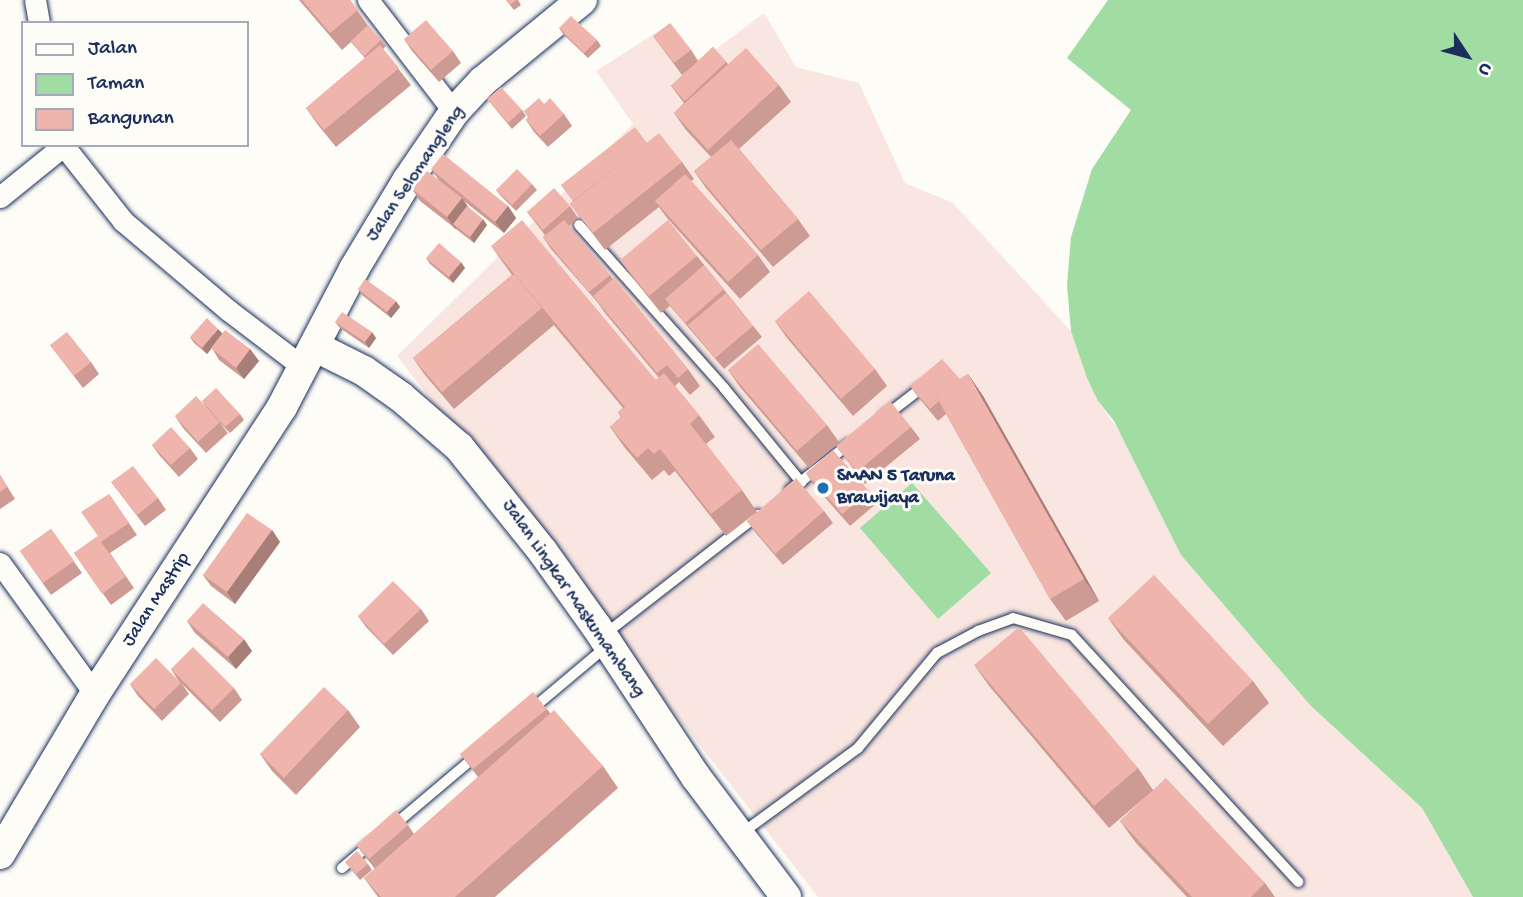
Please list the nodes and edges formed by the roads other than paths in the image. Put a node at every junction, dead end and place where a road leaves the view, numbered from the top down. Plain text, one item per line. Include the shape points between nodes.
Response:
1 (35, 0) edge
2 (368, 0) edge
3 (582, 0) edge
4 (38, 21) edge
5 (454, 112) junction
6 (62, 147) edge
7 (64, 147) edge
8 (0, 197) edge
9 (579, 225) edge
10 (310, 357) junction
11 (936, 377) edge
12 (874, 425) edge
13 (863, 433) edge
14 (800, 482) junction
15 (779, 499) edge
16 (768, 508) edge
17 (0, 563) edge
18 (606, 640) junction
19 (95, 694) junction
20 (525, 715) edge
21 (482, 751) edge
22 (739, 834) junction
23 (0, 854) edge
24 (342, 868) edge
25 (1298, 882) dead end
26 (786, 897) edge

1 - 4 street
2 - 5 street
3 - 5 street, Jalan Selomangleng via 483,81
5 - 10 street, Jalan Selomangleng via 354,269
6 - 8 street
7 - 10 street via 123,221 228,310
9 - 14 lane
10 - 18 street, Jalan Lingkar Maskumambang via 363,371 459,447
10 - 19 street, Jalan Mastrip
11 - 12 lane
13 - 14 lane
14 - 15 lane
16 - 18 lane
17 - 19 street
18 - 20 lane
18 - 22 street, Jalan Lingkar Maskumambang
19 - 23 street, Jalan Mastrip
21 - 24 lane
22 - 25 lane via 858,748 937,653 1013,618 1072,635
22 - 26 street, Jalan Lingkar Maskumambang

